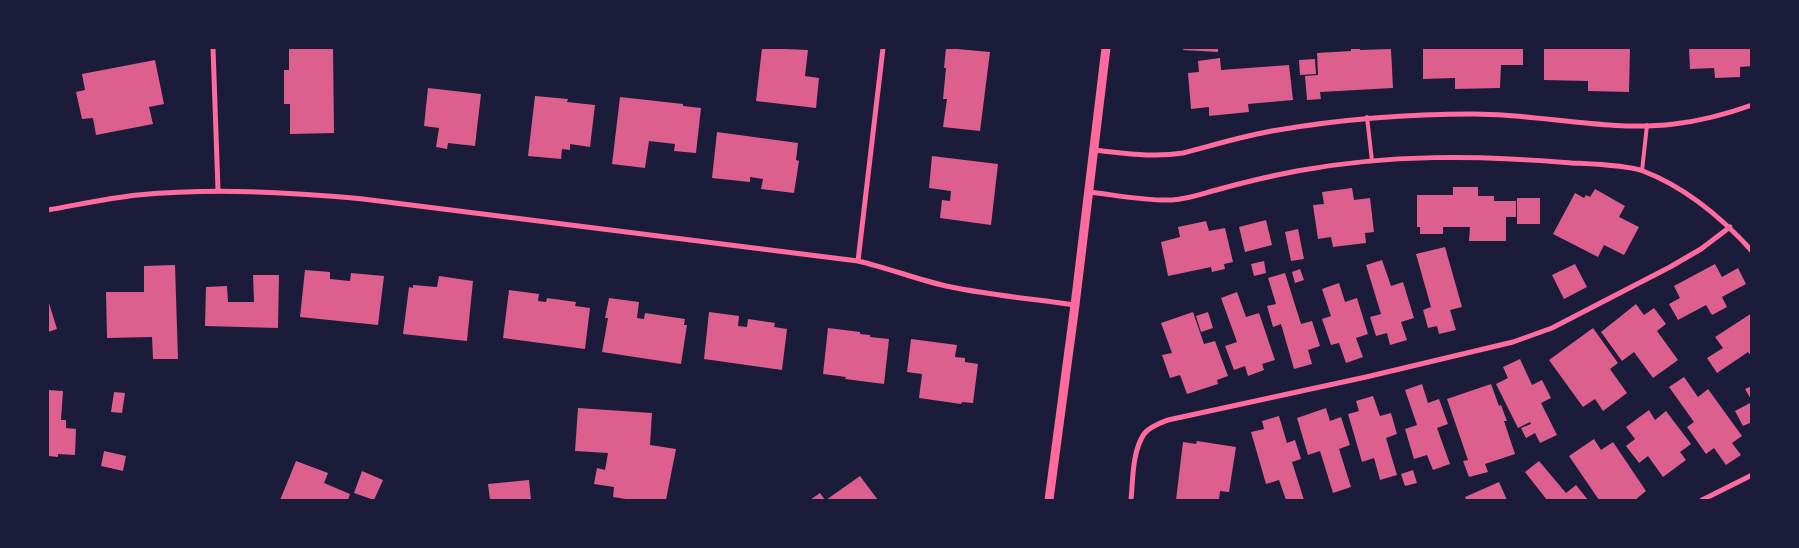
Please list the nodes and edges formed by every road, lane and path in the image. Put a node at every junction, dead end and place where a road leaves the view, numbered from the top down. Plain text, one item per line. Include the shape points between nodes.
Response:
1 (213, 48) edge
2 (883, 48) edge
3 (1106, 48) edge
4 (1752, 106) edge
5 (1367, 117) junction
6 (1647, 125) junction
7 (1094, 150) junction
8 (1372, 161) junction
9 (1642, 171) junction
10 (218, 190) junction
11 (1089, 192) junction
12 (48, 210) edge
13 (1730, 227) junction
14 (1752, 251) edge
15 (858, 261) junction
16 (1075, 305) junction
17 (1752, 475) edge
18 (1049, 500) edge
19 (1130, 500) edge
20 (1702, 500) edge

1 - 10 street
2 - 15 street
3 - 7 street
4 - 6 street via 1708,118
5 - 6 street via 1476,114
5 - 7 street via 1277,130 1168,156
5 - 8 lane
6 - 9 lane
7 - 11 street
8 - 9 street via 1482,157 1604,165
8 - 11 street via 1260,178 1170,200
9 - 13 street via 1680,189
10 - 12 street via 137,195
10 - 15 street via 292,192 363,199
11 - 16 street
13 - 14 street
13 - 19 street via 1670,267 1552,328 1513,342 1156,425 1145,433 1139,446
15 - 16 street via 948,286
16 - 18 street
17 - 20 street

